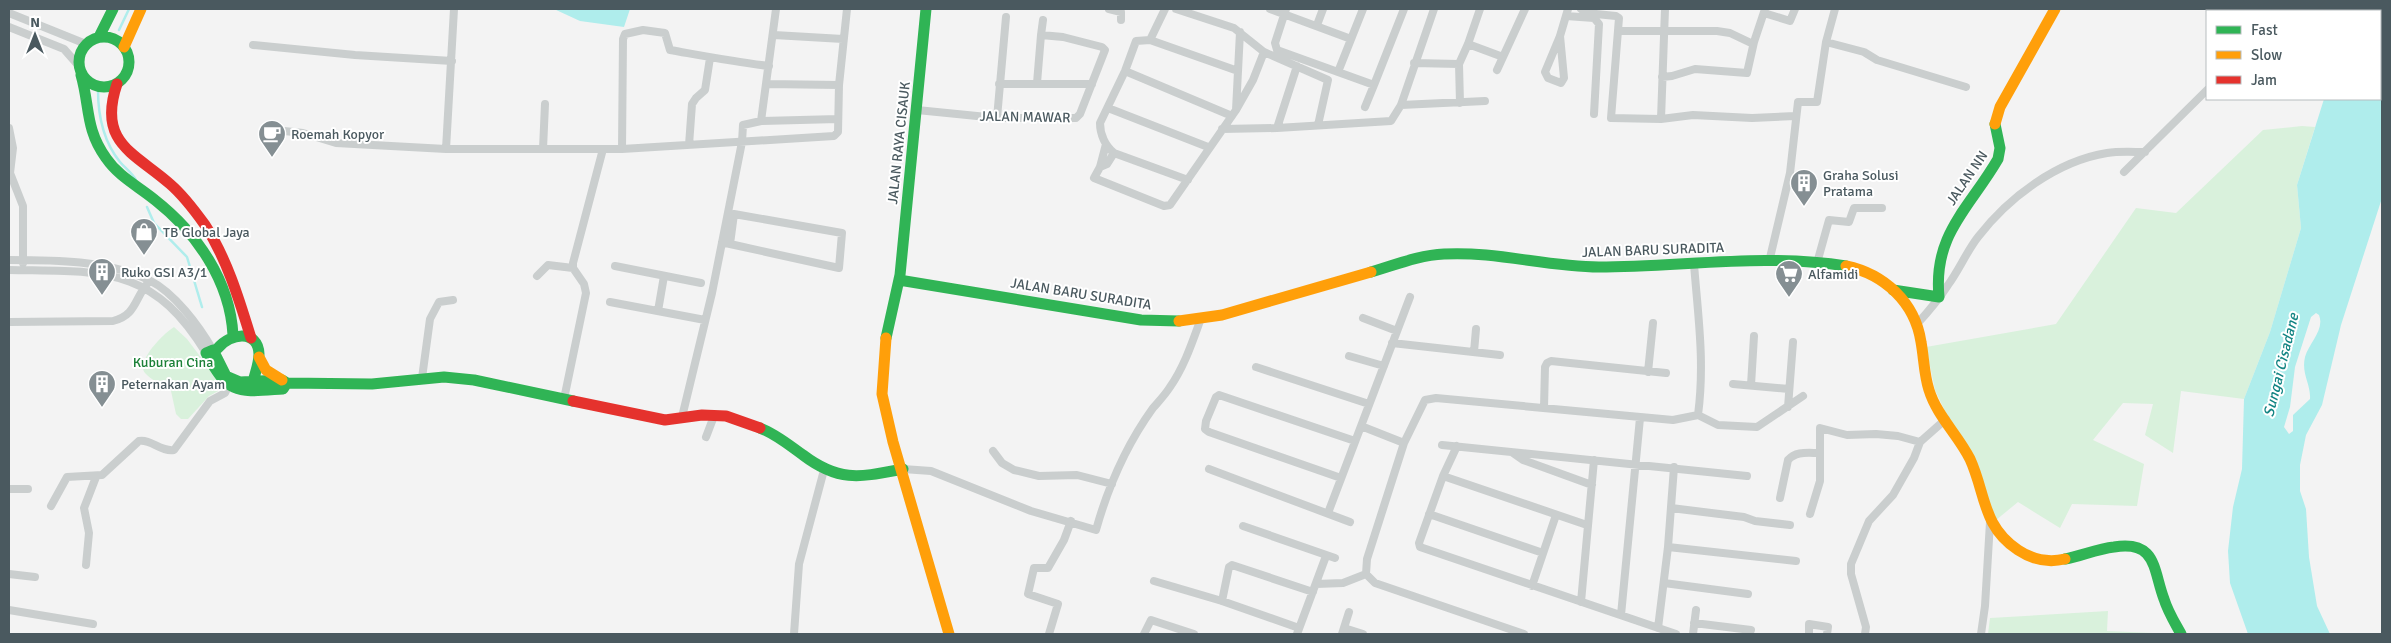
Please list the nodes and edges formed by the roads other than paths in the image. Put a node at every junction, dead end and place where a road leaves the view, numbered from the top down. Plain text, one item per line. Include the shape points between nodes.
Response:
1 (113, 9) edge
2 (141, 9) edge
3 (454, 9) edge
4 (776, 9) edge
5 (847, 9) edge
6 (926, 9) edge
7 (1109, 9) edge
8 (1165, 9) edge
9 (1176, 9) edge
10 (1270, 9) edge
11 (1323, 9) edge
12 (1363, 9) edge
13 (1404, 9) edge
14 (1434, 9) edge
15 (1480, 9) edge
16 (1525, 9) edge
17 (1581, 9) edge
18 (1665, 9) edge
19 (1795, 9) edge
20 (1835, 9) edge
21 (2055, 9) edge
22 (1285, 11) edge
23 (1764, 11) edge
24 (1567, 12) edge
25 (9, 13) edge
26 (1006, 17) dead end
27 (1043, 20) dead end
28 (1121, 20) dead end
29 (1317, 25) junction
30 (9, 27) edge
31 (1618, 31) junction
32 (1240, 32) junction
33 (1664, 32) junction
34 (774, 35) junction
35 (1041, 35) junction
36 (1560, 36) junction
37 (99, 38) junction
38 (843, 39) junction
39 (1351, 39) junction
40 (1150, 40) junction
41 (1754, 42) junction
42 (1826, 42) junction
43 (86, 44) junction
44 (1468, 44) junction
45 (253, 45) dead end
46 (124, 47) junction
47 (1264, 52) junction
48 (1503, 57) junction
49 (710, 58) junction
50 (452, 61) junction
51 (1414, 63) junction
52 (1459, 64) junction
53 (769, 66) junction
54 (1297, 66) junction
55 (80, 70) junction
56 (1238, 70) junction
57 (1497, 70) dead end
58 (1124, 71) junction
59 (1338, 72) junction
60 (1662, 77) junction
61 (1037, 83) junction
62 (117, 84) junction
63 (767, 84) junction
64 (999, 84) junction
65 (1092, 84) junction
66 (839, 85) junction
67 (1374, 85) junction
68 (1966, 87) dead end
69 (2206, 91) edge
70 (1485, 101) dead end
71 (1460, 103) junction
72 (545, 104) dead end
73 (1401, 105) junction
74 (1365, 107) dead end
75 (1108, 108) junction
76 (917, 110) junction
77 (1234, 113) junction
78 (1594, 114) dead end
79 (1795, 116) junction
80 (997, 118) junction
81 (838, 119) junction
82 (1661, 119) junction
83 (761, 121) junction
84 (1318, 125) junction
85 (9, 128) edge
86 (1277, 128) junction
87 (1222, 129) junction
88 (284, 131) dead end
89 (742, 142) junction
90 (1106, 144) junction
91 (689, 145) junction
92 (1208, 147) junction
93 (446, 149) junction
94 (543, 149) junction
95 (622, 149) junction
96 (603, 150) junction
97 (2145, 152) junction
98 (1114, 153) junction
99 (1100, 167) junction
100 (2124, 172) dead end
101 (1188, 180) junction
102 (1882, 208) dead end
103 (726, 243) junction
104 (9, 260) edge
105 (23, 260) junction
106 (1769, 262) junction
107 (1817, 263) junction
108 (1694, 264) junction
109 (615, 266) dead end
110 (573, 268) junction
111 (9, 270) edge
112 (22, 270) junction
113 (537, 276) dead end
114 (664, 276) junction
115 (899, 280) junction
116 (701, 283) dead end
117 (147, 284) junction
118 (1893, 290) junction
119 (1410, 297) dead end
120 (1939, 297) junction
121 (453, 300) dead end
122 (610, 302) dead end
123 (658, 311) junction
124 (1363, 318) dead end
125 (705, 320) junction
126 (1200, 320) junction
127 (9, 322) edge
128 (1653, 323) dead end
129 (1917, 324) junction
130 (1476, 329) dead end
131 (1397, 331) junction
132 (233, 335) junction
133 (1754, 336) dead end
134 (251, 338) junction
135 (1793, 342) dead end
136 (1392, 343) junction
137 (212, 350) junction
138 (1474, 352) junction
139 (1500, 355) dead end
140 (1349, 356) dead end
141 (259, 357) junction
142 (1384, 366) junction
143 (1256, 367) dead end
144 (1648, 372) junction
145 (1666, 374) dead end
146 (422, 378) junction
147 (285, 382) junction
148 (1733, 384) dead end
149 (1751, 385) junction
150 (252, 386) junction
151 (228, 387) junction
152 (1789, 389) junction
153 (1803, 396) dead end
154 (564, 399) junction
155 (1369, 404) junction
156 (1788, 407) junction
157 (1544, 408) junction
158 (1698, 415) junction
159 (714, 416) junction
160 (682, 417) junction
161 (1640, 418) junction
162 (1946, 419) junction
163 (1361, 426) junction
164 (706, 437) dead end
165 (1355, 440) junction
166 (1920, 442) junction
167 (1404, 443) junction
168 (1442, 445) dead end
169 (1457, 446) junction
170 (993, 451) dead end
171 (1511, 452) junction
172 (1819, 453) junction
173 (1594, 460) junction
174 (1634, 463) junction
175 (1674, 467) junction
176 (902, 469) junction
177 (1209, 469) dead end
178 (824, 470) junction
179 (1443, 476) junction
180 (1747, 476) dead end
181 (96, 477) junction
182 (1341, 478) junction
183 (1112, 484) junction
184 (1592, 484) junction
185 (9, 489) edge
186 (28, 489) dead end
187 (1780, 498) dead end
188 (51, 506) dead end
189 (1671, 508) junction
190 (1328, 513) junction
191 (1429, 514) junction
192 (1810, 514) dead end
193 (1556, 515) junction
194 (1990, 520) junction
195 (1071, 521) junction
196 (1350, 522) dead end
197 (1587, 525) junction
198 (1790, 525) dead end
199 (1243, 526) dead end
200 (1668, 547) junction
201 (1543, 553) junction
202 (1326, 556) junction
203 (1335, 558) dead end
204 (1796, 561) dead end
205 (86, 565) dead end
206 (9, 574) edge
207 (1366, 574) junction
208 (35, 577) dead end
209 (1154, 581) dead end
210 (1664, 583) junction
211 (1316, 584) junction
212 (1532, 586) junction
213 (1313, 592) junction
214 (1748, 594) dead end
215 (1222, 601) junction
216 (1581, 602) junction
217 (9, 610) edge
218 (1696, 610) dead end
219 (1349, 612) dead end
220 (1621, 615) junction
221 (93, 624) dead end
222 (1694, 624) junction
223 (1658, 628) junction
224 (1751, 630) dead end
225 (1298, 631) edge
226 (1343, 631) edge
227 (1502, 631) edge
228 (794, 634) edge
229 (949, 634) edge
230 (1049, 634) edge
231 (1144, 634) edge
232 (1194, 634) edge
233 (1363, 634) edge
234 (1524, 634) edge
235 (1676, 634) edge
236 (1693, 634) edge
237 (1809, 634) edge
238 (1827, 634) edge
239 (1865, 634) edge
240 (1981, 634) edge
241 (2182, 634) edge

1 - 37 main road
2 - 46 main road
3 - 50 street
4 - 34 street
5 - 38 street
6 - 76 main road, JALAN RAYA CISAUK
7 - 28 street via 1121,12
8 - 40 street
9 - 32 street
10 - 22 street
11 - 29 street
12 - 39 street
13 - 67 street
14 - 51 street
15 - 44 street
16 - 48 street
17 - 31 street via 1586,13 1616,16 1620,22
18 - 33 street
19 - 23 street via 1793,20 1787,22
20 - 42 street
21 - 120 main road, JALAN NN via 1997,112 1994,124 2000,157 1947,236 1935,281
22 - 29 street
22 - 59 street via 1275,44 1277,50
23 - 41 street
24 - 36 street
24 - 78 street via 1594,18 1599,24
25 - 43 street
26 - 64 street
27 - 35 street
29 - 39 street
30 - 55 street via 64,49
31 - 33 street
31 - 82 street via 1611,118
32 - 47 street
32 - 56 street
33 - 41 street via 1724,32
33 - 60 street
34 - 38 street
34 - 53 street
35 - 61 street
35 - 65 street, JALAN MAWAR via 1095,45 1105,50
36 - 36 street via 1545,72 1548,78 1561,83 1564,78
37 - 43 main road
37 - 46 main road via 113,39
38 - 66 street
39 - 59 street
40 - 56 street
40 - 58 street via 1136,41
41 - 60 street via 1747,74 1695,69
42 - 68 street
42 - 79 street via 1817,102 1798,102
43 - 55 main road via 79,57
44 - 48 street
44 - 52 street
45 - 50 street
46 - 62 main road via 128,54 128,71
47 - 54 street
47 - 77 street
48 - 57 street
49 - 53 street
49 - 91 street via 706,90 692,104
49 - 95 street via 670,50 665,33 643,30 624,34
50 - 93 street
51 - 52 street
51 - 73 street
52 - 71 street
53 - 63 street
54 - 84 street via 1328,80
54 - 86 street
55 - 62 main road via 93,86
55 - 132 main road via 88,120 98,147 126,181 171,214 196,242 229,300
56 - 77 street
58 - 75 street
58 - 77 street
59 - 67 street
60 - 82 street
61 - 64 street
61 - 65 street
62 - 134 main road via 110,108 118,138 129,153 162,177 195,212 226,264
63 - 66 street
63 - 83 street
64 - 80 street
65 - 80 street, JALAN MAWAR via 1076,118
66 - 81 street
67 - 74 street
69 - 97 street
70 - 71 street
71 - 73 street
72 - 94 street
73 - 84 street via 1391,121
75 - 90 street via 1100,123
75 - 92 street
76 - 80 street, JALAN MAWAR
76 - 115 main road, JALAN RAYA CISAUK
77 - 87 street
79 - 82 street via 1693,115
79 - 106 street via 1790,173
81 - 83 street
81 - 89 street via 838,132 834,136
83 - 89 street via 744,123
84 - 86 street
85 - 105 street via 13,148 10,173 23,210
86 - 87 street
87 - 92 street
88 - 93 street via 336,144
89 - 91 street
89 - 103 street
90 - 98 street
90 - 99 street
91 - 95 street
92 - 101 street
93 - 94 street
94 - 96 street
95 - 96 street
96 - 110 street
97 - 100 street
97 - 120 street via 2108,152 2084,158 2026,190 1978,237
98 - 99 street via 1107,164
98 - 101 street
99 - 101 street via 1094,178 1164,206 1170,205
102 - 107 street via 1854,208 1849,222 1829,220
103 - 103 street via 839,268 842,233 734,214
103 - 125 street
104 - 105 street
105 - 112 street
105 - 117 street via 94,265
106 - 107 main road, JALAN BARU SURADITA
106 - 108 main road, JALAN BARU SURADITA
107 - 118 main road, JALAN BARU SURADITA via 1862,270 1878,277
108 - 126 main road, JALAN BARU SURADITA via 1580,267 1440,254
108 - 158 street via 1702,349
109 - 114 street
110 - 113 street via 548,265
110 - 154 street via 586,293
111 - 112 street
112 - 117 street via 92,272
114 - 116 street
114 - 123 street
115 - 126 main road, JALAN BARU SURADITA via 1141,320
115 - 176 main road, JALAN RAYA CISAUK via 888,325 882,394
117 - 127 street via 137,304 124,318 113,321
117 - 137 street
118 - 120 main road
118 - 129 main road, JALAN BARU SURADITA
119 - 131 street
120 - 129 street
121 - 146 street via 439,302 432,311
122 - 123 street
123 - 125 street
124 - 131 street
125 - 160 street
126 - 183 street via 1174,381 1149,415 1122,460
128 - 144 street
129 - 162 main road, JALAN BARU SURADITA via 1924,345 1930,394
130 - 138 street
131 - 136 street
132 - 134 main road
132 - 137 main road
133 - 149 street
134 - 141 main road via 259,350
135 - 152 street
136 - 138 street
136 - 142 street
137 - 150 main road via 222,371 230,379
137 - 151 main road via 217,374
138 - 139 street
140 - 142 street
141 - 147 main road via 266,370
141 - 150 main road
142 - 155 street
143 - 155 street
144 - 145 street
144 - 157 street via 1551,361 1545,367
146 - 147 main road via 372,384
146 - 154 main road via 474,380
147 - 150 main road via 283,389
148 - 149 street
149 - 152 street
150 - 151 main road
151 - 181 street via 225,393 210,401 174,450 138,441 108,471
152 - 156 street
153 - 156 street
154 - 160 main road via 665,420
155 - 163 street
156 - 158 street via 1757,427 1718,425
157 - 161 street
157 - 167 street via 1429,398 1422,404
158 - 161 street via 1673,420
159 - 160 main road
159 - 164 street
159 - 178 main road via 726,416 761,428
161 - 174 street
162 - 166 street
162 - 194 main road, JALAN BARU SURADITA via 1971,460
163 - 165 street
163 - 167 street
165 - 182 street
165 - 182 street via 1219,395 1206,421 1205,429 1209,432
166 - 172 street via 1898,436 1847,435 1820,428
166 - 239 street via 1893,496 1869,521 1851,564
167 - 207 street via 1367,559
168 - 169 street
169 - 171 street
169 - 179 street
170 - 183 street via 1002,463 1014,470 1039,476 1077,475
171 - 173 street
171 - 184 street via 1523,460
172 - 187 street via 1801,453 1788,460
172 - 192 street via 1820,481
173 - 174 street
173 - 184 street
174 - 175 street
174 - 220 street
175 - 180 street
175 - 189 street
176 - 178 main road via 861,477
176 - 195 street via 931,471 1031,511
176 - 229 main road, JALAN RAYA CISAUK
177 - 190 street
178 - 228 street via 799,564
179 - 191 street
179 - 193 street
181 - 188 street via 67,477
181 - 205 street via 84,508 89,533
182 - 190 street
183 - 195 street via 1096,530
184 - 197 street
185 - 186 street
189 - 198 street
189 - 200 street
190 - 196 street
191 - 201 street
191 - 212 street via 1420,547
193 - 197 street
193 - 201 street
194 - 240 street
194 - 241 main road, JALAN BARU SURADITA via 2005,540 2037,560 2060,561 2112,546 2147,552 2156,567 2164,603
195 - 230 street via 1048,568 1034,568 1028,594 1058,604
197 - 216 street
199 - 202 street
200 - 204 street
200 - 210 street
201 - 212 street
202 - 203 street
202 - 211 street
206 - 208 street
207 - 211 street via 1342,583
207 - 227 street via 1375,583
209 - 215 street
210 - 214 street
210 - 223 street
211 - 213 street
212 - 216 street
213 - 215 street via 1232,565
213 - 225 street
215 - 225 street
216 - 220 street
217 - 221 street
218 - 222 street
219 - 226 street
220 - 223 street
222 - 224 street
222 - 236 street
223 - 235 street
226 - 233 street
227 - 234 street
231 - 232 street via 1151,620
237 - 238 street via 1809,624 1828,627

